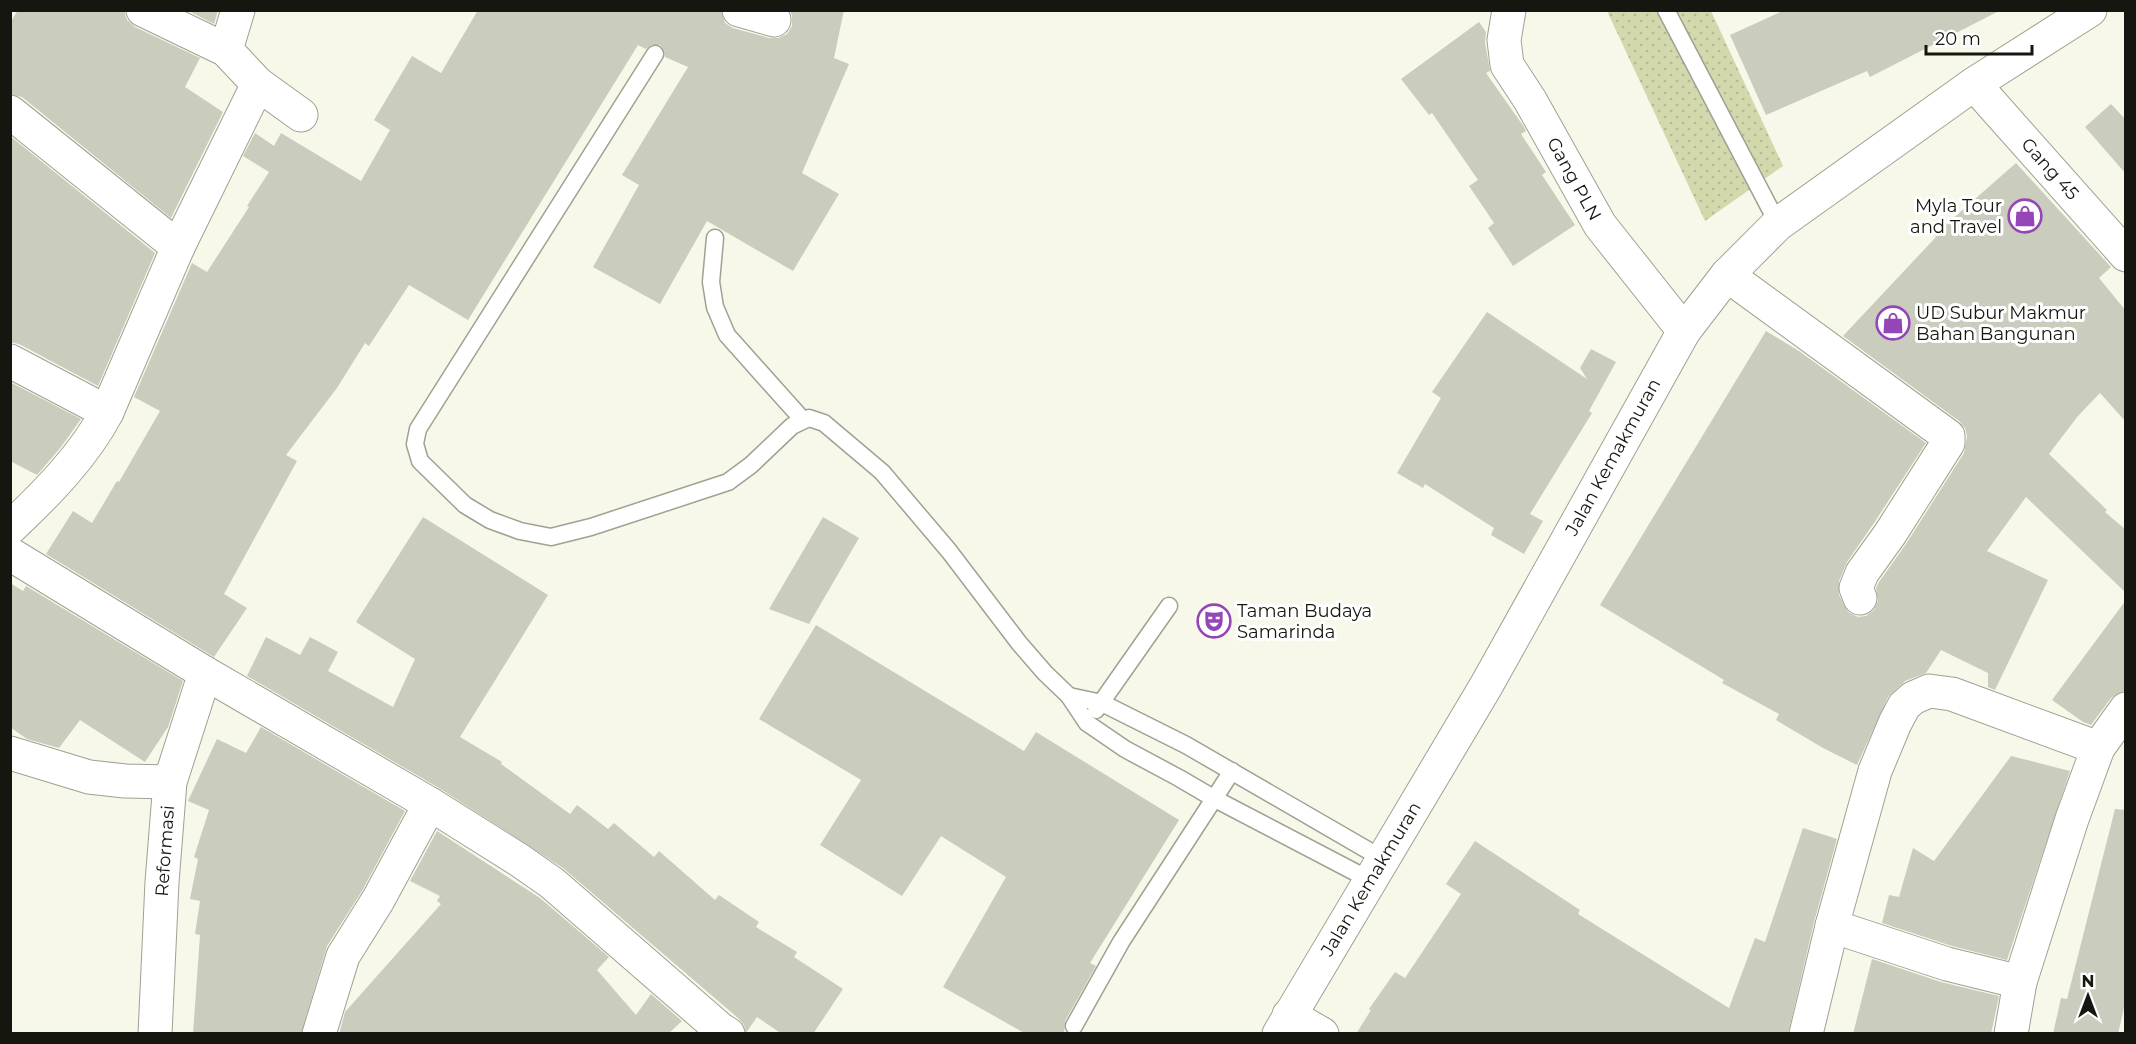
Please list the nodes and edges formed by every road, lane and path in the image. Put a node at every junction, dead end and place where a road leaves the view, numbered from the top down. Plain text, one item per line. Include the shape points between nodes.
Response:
1 (143, 10) edge
2 (238, 10) edge
3 (739, 10) edge
4 (1509, 10) edge
5 (1666, 10) edge
6 (2090, 10) edge
7 (774, 20) dead end
8 (226, 50) junction
9 (655, 54) dead end
10 (258, 84) junction
11 (1974, 84) junction
12 (10, 112) edge
13 (301, 116) dead end
14 (1778, 224) junction
15 (715, 238) dead end
16 (178, 247) junction
17 (2126, 255) edge
18 (1727, 275) junction
19 (1684, 330) junction
20 (10, 361) edge
21 (107, 412) junction
22 (803, 420) junction
23 (10, 528) edge
24 (10, 554) edge
25 (1860, 598) dead end
26 (1169, 606) dead end
27 (205, 673) junction
28 (1070, 696) junction
29 (1102, 703) junction
30 (2126, 709) edge
31 (1087, 723) junction
32 (2098, 748) junction
33 (10, 753) edge
34 (1232, 771) junction
35 (170, 782) junction
36 (1215, 799) junction
37 (430, 804) junction
38 (1376, 869) junction
39 (1832, 926) junction
40 (2020, 982) junction
41 (1284, 1024) edge
42 (1074, 1026) dead end
43 (155, 1034) edge
44 (319, 1034) edge
45 (728, 1034) edge
46 (1322, 1034) edge
47 (1806, 1034) edge
48 (2011, 1034) edge

1 - 8 street
2 - 8 street
3 - 7 street
4 - 19 street, Gang PLN via 1504,40 1507,65 1600,225
5 - 14 lane
6 - 11 street, Jalan Kemakmuran
8 - 10 street
9 - 22 lane via 418,429 415,444 420,461 465,505 490,520 551,537 728,482
10 - 13 street
10 - 16 street
11 - 14 street, Jalan Kemakmuran
11 - 17 street, Gang 45
12 - 16 street
14 - 18 street, Jalan Kemakmuran
15 - 22 lane via 711,282 715,308 728,335
16 - 21 street
18 - 19 street, Jalan Kemakmuran
18 - 25 street via 1948,436 1948,443 1862,573 1856,588
19 - 38 street, Jalan Kemakmuran via 1486,686
20 - 21 street
21 - 23 street via 96,433 46,494
22 - 28 lane via 813,418 824,423 882,472 1045,673
24 - 27 street
26 - 29 lane
27 - 35 street, Reformasi
27 - 37 street
28 - 29 lane
28 - 31 lane
29 - 31 lane
29 - 34 lane
30 - 32 street
31 - 36 lane
32 - 39 street via 1952,694 1929,692 1913,698 1895,723 1875,771
32 - 40 street
33 - 35 street via 89,777
34 - 36 lane
34 - 38 lane
35 - 43 street, Reformasi
36 - 38 lane
36 - 42 lane via 1121,942
37 - 44 street via 343,956
37 - 45 street via 552,883
38 - 41 street, Jalan Kemakmuran
39 - 40 street via 1947,964
39 - 47 street
40 - 48 street
41 - 46 street

